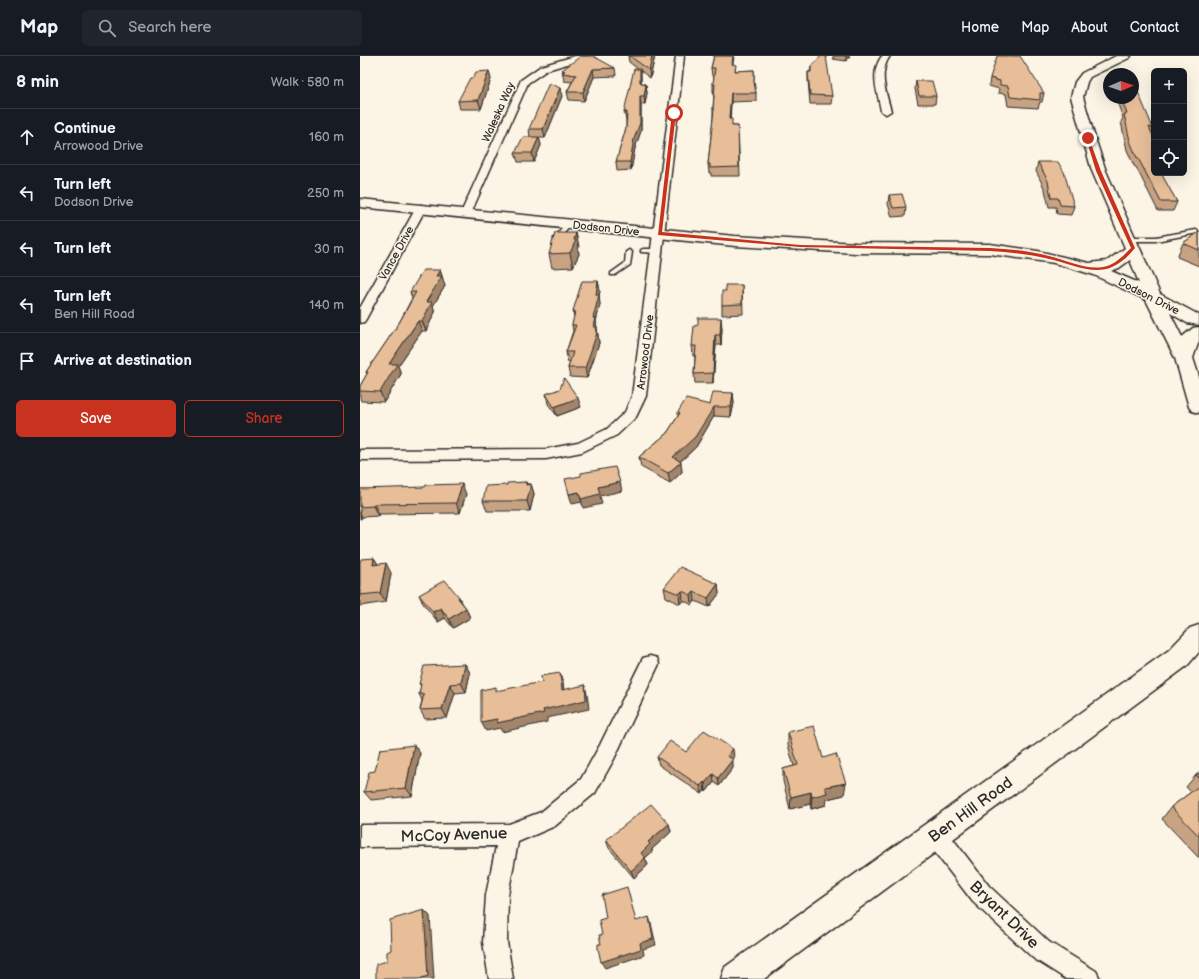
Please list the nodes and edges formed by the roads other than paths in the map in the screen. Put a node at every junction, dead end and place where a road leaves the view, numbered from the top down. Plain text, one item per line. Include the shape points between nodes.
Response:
1 (584, 56) edge
2 (680, 56) edge
3 (886, 56) edge
4 (1125, 56) edge
5 (886, 111) dead end
6 (360, 203) edge
7 (421, 208) junction
8 (466, 213) junction
9 (569, 224) junction
10 (1196, 232) edge
11 (660, 234) junction
12 (556, 239) edge
13 (1131, 243) junction
14 (658, 251) junction
15 (629, 252) dead end
16 (643, 252) dead end
17 (1085, 268) junction
18 (613, 274) dead end
19 (1153, 297) junction
20 (360, 319) edge
21 (1199, 320) edge
22 (1199, 332) edge
23 (1184, 358) junction
24 (1199, 407) edge
25 (360, 456) edge
26 (1196, 644) edge
27 (650, 664) dead end
28 (935, 834) junction
29 (509, 835) junction
30 (360, 836) edge
31 (501, 979) edge
32 (737, 979) edge
33 (1088, 979) edge

1 - 8 street, Waleska Way via 542,69 524,82
2 - 11 street, Arrowood Drive
3 - 5 street via 881,61 878,72
4 - 13 street via 1086,75 1077,97 1098,171
6 - 7 street, Dodson Drive
7 - 8 street, Dodson Drive
7 - 20 street, Vance Drive
8 - 9 street, Dodson Drive
9 - 11 street, Dodson Drive
9 - 12 lane
10 - 13 lane
11 - 14 street, Arrowood Drive
11 - 17 street, Dodson Drive via 800,246 1011,251 1047,257
13 - 17 street via 1121,261 1104,268
13 - 19 street
14 - 16 lane
14 - 25 street, Arrowood Drive via 640,396 631,414 612,432 582,447 546,454
15 - 18 lane via 628,264
17 - 19 street, Dodson Drive via 1114,278
19 - 21 street, Dodson Drive
19 - 23 street
22 - 23 street via 1189,340
23 - 24 street
26 - 28 street, Ben Hill Road
27 - 29 street, McCoy Avenue via 588,786 548,819
28 - 32 street, Ben Hill Road
28 - 33 street, Bryant Drive via 981,894 1042,950
29 - 30 street, McCoy Avenue
29 - 31 street via 497,894 495,942

